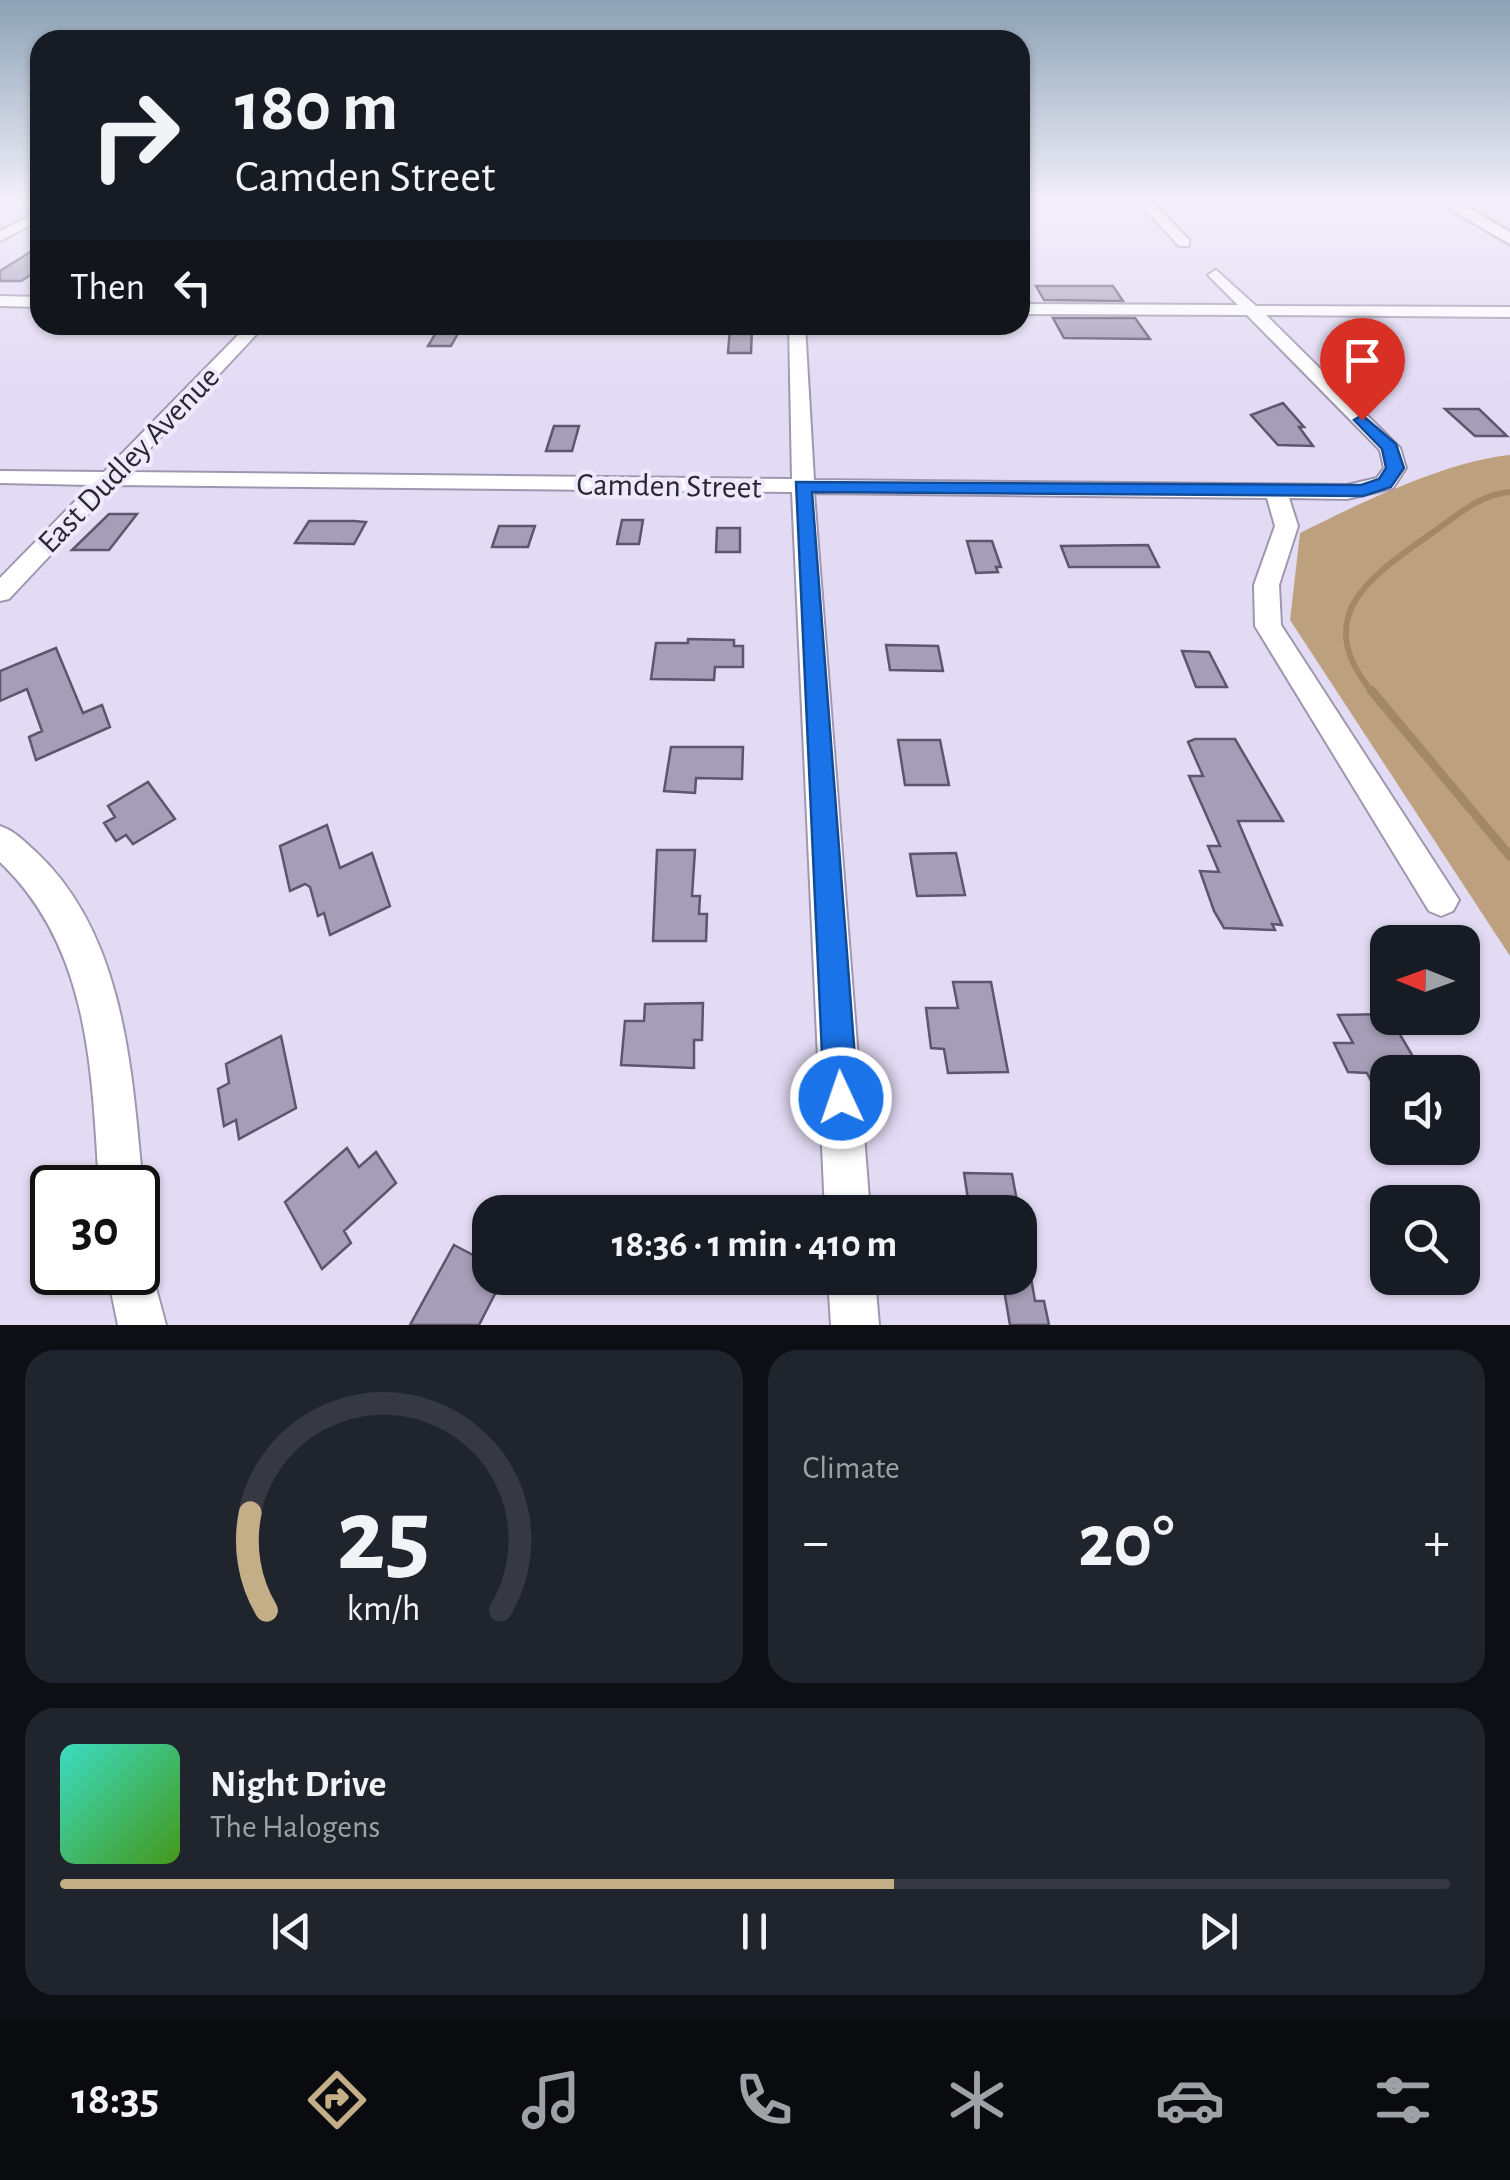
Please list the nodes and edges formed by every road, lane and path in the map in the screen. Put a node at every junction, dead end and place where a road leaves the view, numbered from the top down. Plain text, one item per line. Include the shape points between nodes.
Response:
1 (1216, 275) dead end
2 (0, 301) edge
3 (30, 302) edge
4 (1030, 309) edge
5 (1249, 310) junction
6 (1510, 312) edge
7 (247, 335) edge
8 (796, 335) edge
9 (0, 477) edge
10 (110, 478) junction
11 (802, 486) junction
12 (1275, 491) junction
13 (0, 593) edge
14 (0, 840) edge
15 (1442, 900) dead end
16 (118, 1165) edge
17 (847, 1195) edge
18 (135, 1295) edge
19 (853, 1295) edge
20 (142, 1325) edge
21 (856, 1325) edge

1 - 5 street
2 - 3 street
4 - 5 street
5 - 6 street
5 - 12 street, Camden Street via 1390,448 1395,468 1385,483 1363,490
7 - 10 street, East Dudley Avenue
8 - 11 street
9 - 10 street, Camden Street
10 - 11 street, Camden Street
10 - 13 street, East Dudley Avenue
11 - 12 street, Camden Street
11 - 17 street
12 - 15 street via 1285,512 1286,541 1264,593 1268,626
14 - 16 street via 42,882 70,924 100,1000
18 - 20 street
19 - 21 street

